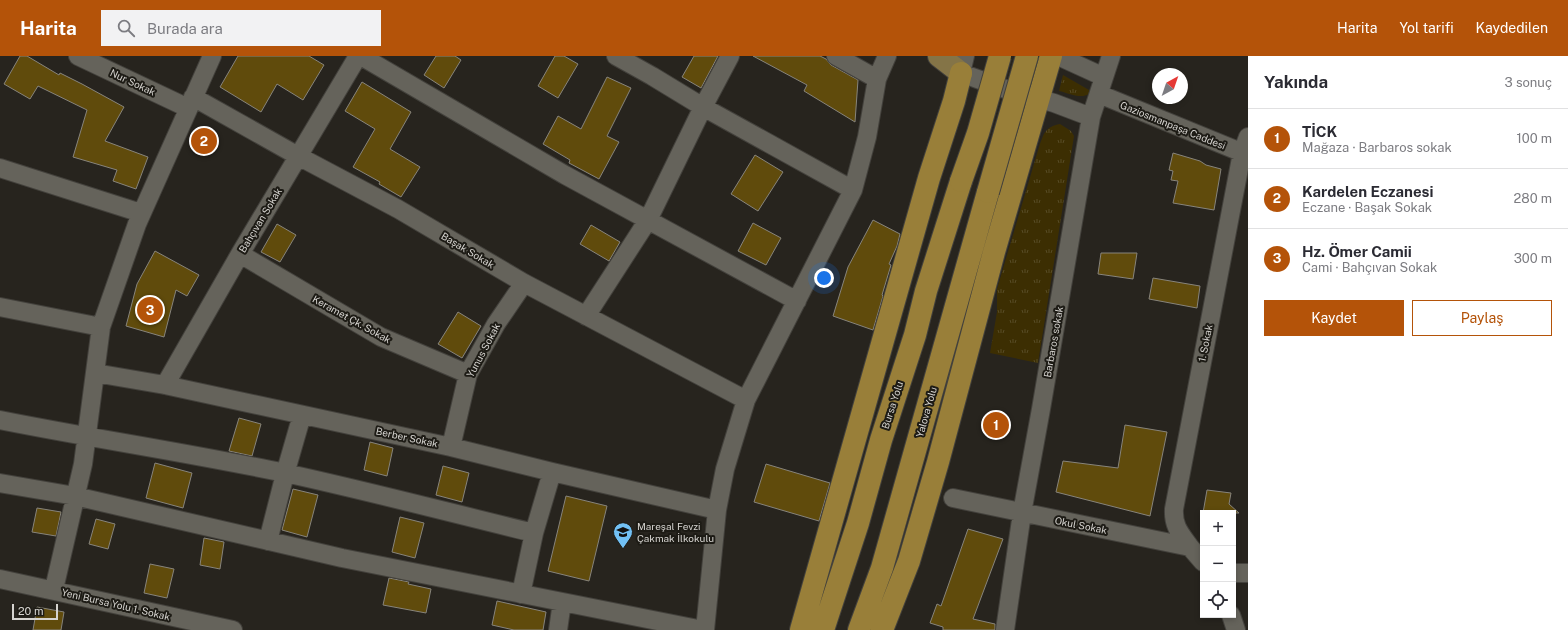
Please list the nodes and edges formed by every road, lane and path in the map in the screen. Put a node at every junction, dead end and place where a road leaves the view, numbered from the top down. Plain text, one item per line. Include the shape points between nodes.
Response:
1 (78, 56) edge
2 (212, 56) edge
3 (359, 56) edge
4 (616, 56) edge
5 (730, 56) edge
6 (836, 56) edge
7 (887, 56) edge
8 (939, 56) edge
9 (1000, 56) edge
10 (1026, 56) edge
11 (1051, 56) edge
12 (1058, 56) edge
13 (1111, 57) edge
14 (963, 64) edge
15 (1104, 77) junction
16 (877, 78) junction
17 (1099, 94) junction
18 (1039, 100) junction
19 (191, 102) junction
20 (703, 107) junction
21 (1092, 117) junction
22 (1246, 148) edge
23 (298, 156) junction
24 (0, 168) edge
25 (853, 190) junction
26 (142, 213) junction
27 (648, 220) junction
28 (240, 254) junction
29 (524, 283) junction
30 (797, 301) junction
31 (0, 307) edge
32 (586, 316) junction
33 (101, 327) junction
34 (95, 373) junction
35 (468, 374) junction
36 (165, 385) junction
37 (746, 400) junction
38 (302, 415) junction
39 (0, 420) edge
40 (86, 437) junction
41 (451, 447) junction
42 (552, 472) junction
43 (285, 474) junction
44 (0, 482) edge
45 (75, 496) junction
46 (953, 498) dead end
47 (717, 510) junction
48 (1022, 513) junction
49 (534, 533) junction
50 (268, 541) junction
51 (1190, 547) junction
52 (1200, 559) edge
53 (1236, 573) edge
54 (1248, 573) edge
55 (0, 579) edge
56 (54, 589) junction
57 (521, 594) junction
58 (562, 602) junction
59 (1232, 618) edge
60 (198, 626) edge
61 (233, 630) edge
62 (558, 630) edge
63 (704, 630) edge
64 (801, 630) edge
65 (823, 630) edge
66 (859, 630) edge
67 (882, 630) edge
68 (1005, 630) edge
69 (1236, 630) edge

1 - 19 street, Nur Sokak
2 - 19 street
3 - 23 street, Bahçıvan Sokak
3 - 27 street
4 - 20 street
5 - 20 street
6 - 16 street
7 - 16 street
8 - 14 main road
9 - 65 highway, Bursa Yolu, bridge
10 - 66 highway, Yalova Yolu, bridge via 882,568
11 - 18 highway
12 - 15 street
13 - 15 street, Barbaros sokak
14 - 18 street via 1008,90
14 - 64 highway
15 - 17 street, Barbaros sokak
16 - 25 street via 867,137
17 - 21 street, Barbaros sokak
17 - 22 street, Gaziosmanpaşa Caddesi
18 - 21 street
18 - 67 highway via 994,252 909,561
19 - 23 street, Başak Sokak
19 - 26 street
20 - 25 street
20 - 27 street
21 - 48 street, Barbaros sokak
22 - 51 street, 1. Sokak via 1174,509 1173,520 1177,530
23 - 28 street, Bahçıvan Sokak
23 - 29 street, Başak Sokak via 398,209
24 - 26 street
25 - 30 street
26 - 33 street
27 - 30 street
27 - 32 street
28 - 35 street, Keramet Çk. Sokak via 381,337
28 - 36 street, Bahçıvan Sokak
29 - 32 street, Başak Sokak
29 - 35 street, Yunus Sokak via 496,324
30 - 37 street
31 - 33 street
32 - 37 street, Başak Sokak
33 - 34 street
34 - 36 street, Berber Sokak
34 - 40 street
35 - 41 street, Yunus Sokak
36 - 38 street, Berber Sokak
37 - 47 street via 725,469
38 - 41 street, Berber Sokak
38 - 43 street
39 - 40 street
40 - 43 street via 130,443
40 - 45 street
41 - 42 street, Berber Sokak
42 - 47 street, Berber Sokak
42 - 49 street
43 - 49 street
43 - 50 street
44 - 45 street
45 - 50 street
45 - 56 street
46 - 48 street, Okul Sokak
47 - 63 street
48 - 51 street, Okul Sokak
48 - 68 street, Barbaros sokak
49 - 57 street
50 - 57 street
51 - 52 street
53 - 54 street
55 - 56 street, Yeni Bursa Yolu 1. Sokak
56 - 60 street, Yeni Bursa Yolu 1. Sokak
57 - 58 street
58 - 62 street
58 - 63 street
59 - 69 street
60 - 61 street, Yeni Bursa Yolu 1. Sokak

